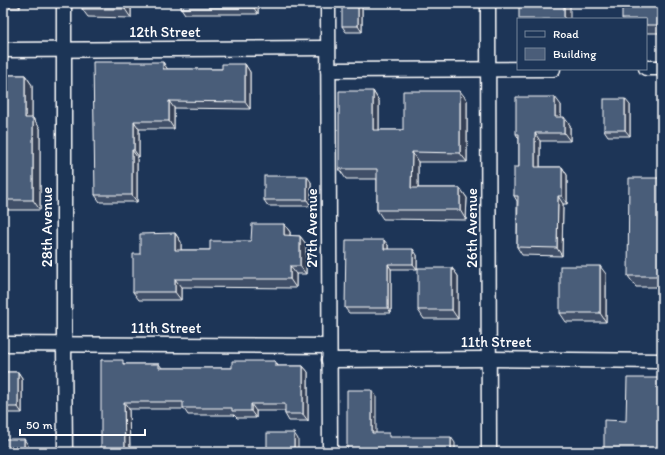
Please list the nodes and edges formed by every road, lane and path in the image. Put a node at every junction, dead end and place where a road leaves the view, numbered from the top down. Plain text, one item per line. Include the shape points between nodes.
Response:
1 (64, 3) edge
2 (328, 3) edge
3 (488, 3) edge
4 (328, 48) junction
5 (64, 49) junction
6 (3, 50) edge
7 (647, 68) edge
8 (662, 68) edge
9 (489, 69) junction
10 (517, 69) edge
11 (328, 70) junction
12 (3, 344) edge
13 (64, 344) junction
14 (329, 346) junction
15 (489, 359) junction
16 (329, 360) junction
17 (662, 361) edge
18 (65, 452) edge
19 (330, 452) edge
20 (489, 452) edge

1 - 5 street, 28th Avenue
2 - 4 street, 27th Avenue
3 - 9 street, 26th Avenue
4 - 5 street, 12th Street
4 - 11 street, 27th Avenue
5 - 6 street, 12th Street
5 - 13 street, 28th Avenue
7 - 8 street
9 - 10 street
9 - 11 street
9 - 15 street, 26th Avenue
11 - 14 street, 27th Avenue
12 - 13 street, 11th Street
13 - 14 street, 11th Street
13 - 18 street, 28th Avenue
14 - 16 street, 27th Avenue
15 - 16 street, 11th Street
15 - 17 street, 11th Street
15 - 20 street, 26th Avenue
16 - 19 street, 27th Avenue

